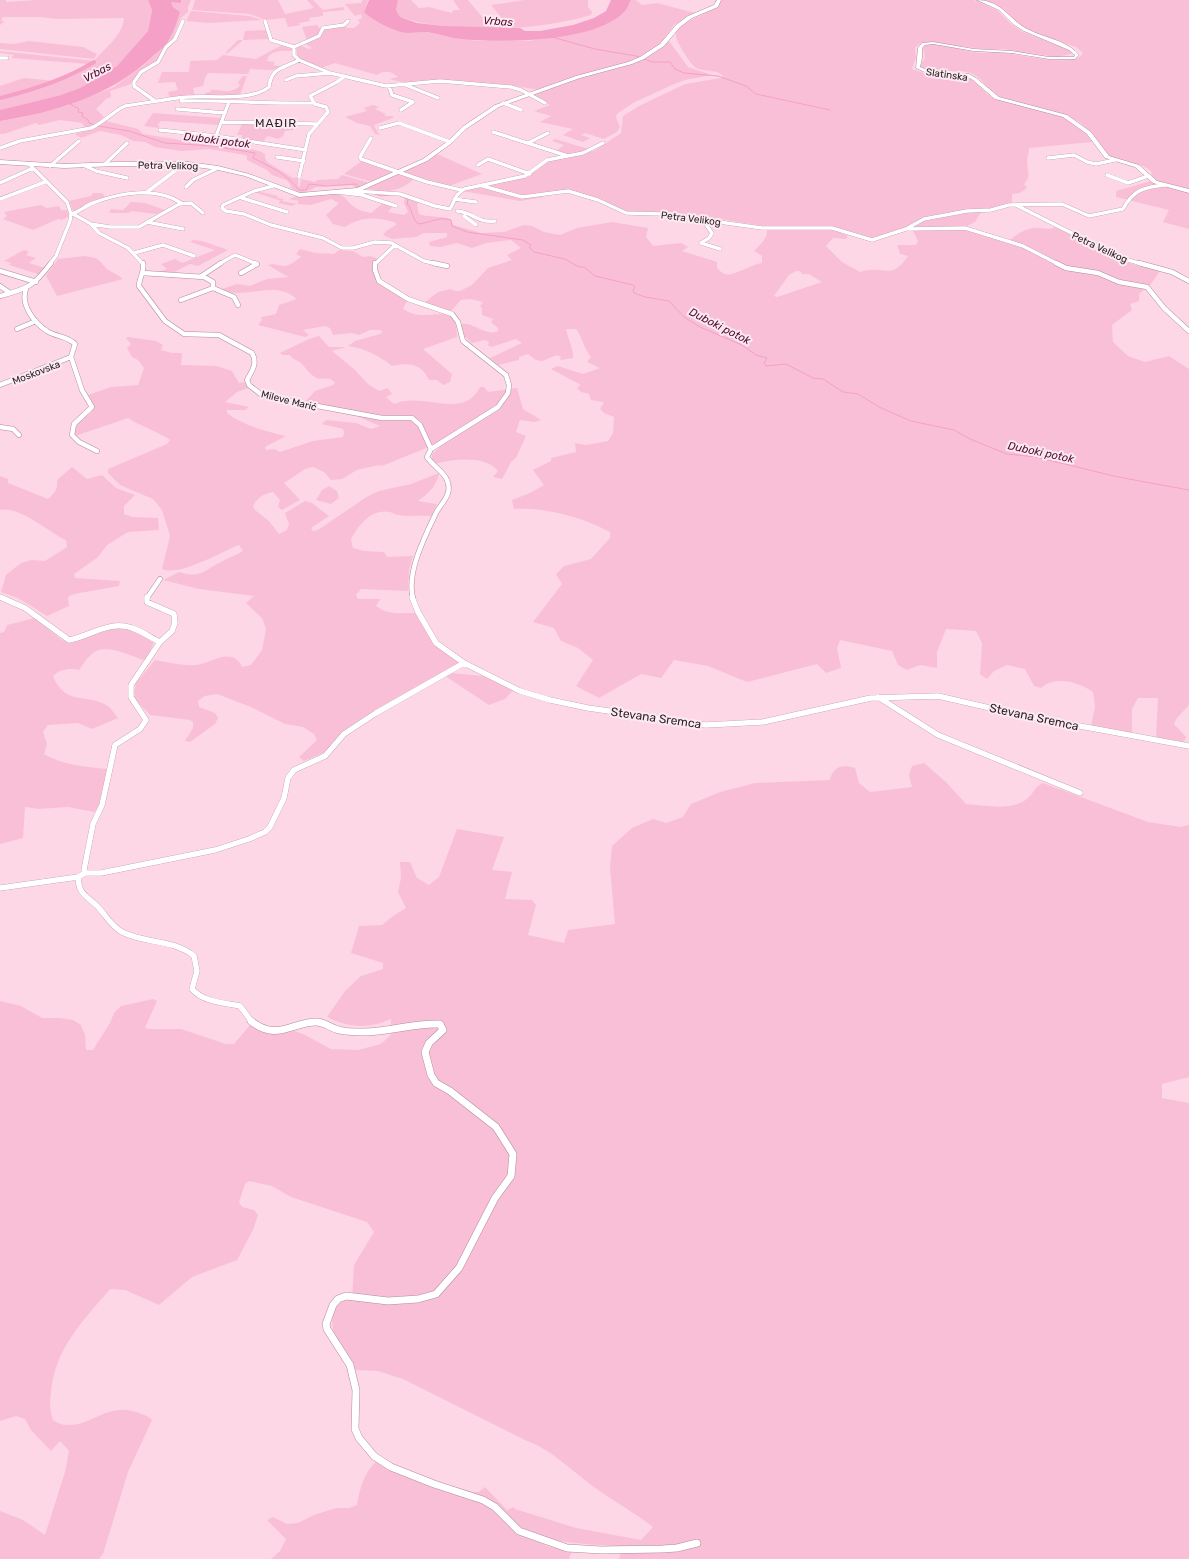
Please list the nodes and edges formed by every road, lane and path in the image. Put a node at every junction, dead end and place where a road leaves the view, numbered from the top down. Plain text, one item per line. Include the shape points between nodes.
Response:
1 (719, 0) edge
2 (979, 0) edge
3 (182, 21) dead end
4 (265, 21) dead end
5 (348, 21) dead end
6 (294, 47) junction
7 (0, 58) edge
8 (7, 58) dead end
9 (299, 60) junction
10 (330, 73) junction
11 (345, 76) junction
12 (286, 80) dead end
13 (403, 84) junction
14 (389, 86) junction
15 (529, 94) junction
16 (438, 98) dead end
17 (155, 101) junction
18 (167, 101) junction
19 (229, 102) junction
20 (314, 103) junction
21 (503, 103) junction
22 (545, 103) dead end
23 (177, 109) dead end
24 (400, 110) dead end
25 (521, 110) dead end
26 (225, 113) junction
27 (222, 122) junction
28 (318, 124) junction
29 (380, 128) dead end
30 (160, 130) dead end
31 (493, 132) dead end
32 (548, 133) dead end
33 (216, 136) junction
34 (371, 138) dead end
35 (79, 141) dead end
36 (450, 142) junction
37 (127, 143) dead end
38 (528, 143) junction
39 (603, 143) dead end
40 (0, 148) edge
41 (306, 150) junction
42 (570, 156) junction
43 (277, 157) dead end
44 (1048, 158) dead end
45 (1115, 160) junction
46 (304, 161) junction
47 (0, 162) edge
48 (105, 164) junction
49 (184, 164) junction
50 (83, 165) junction
51 (478, 165) dead end
52 (50, 166) junction
53 (31, 167) junction
54 (218, 168) junction
55 (399, 173) junction
56 (530, 174) junction
57 (1107, 175) dead end
58 (1148, 176) junction
59 (299, 177) dead end
60 (127, 178) dead end
61 (45, 182) junction
62 (0, 183) edge
63 (478, 185) junction
64 (1165, 185) junction
65 (273, 186) junction
66 (186, 187) dead end
67 (461, 190) junction
68 (355, 191) junction
69 (1189, 191) edge
70 (146, 192) junction
71 (337, 192) junction
72 (242, 198) junction
73 (0, 199) edge
74 (454, 199) junction
75 (476, 202) dead end
76 (180, 204) junction
77 (1015, 205) junction
78 (396, 206) dead end
79 (450, 209) junction
80 (457, 211) junction
81 (287, 212) dead end
82 (203, 213) dead end
83 (72, 214) junction
84 (702, 219) junction
85 (495, 221) dead end
86 (147, 222) junction
87 (91, 224) junction
88 (476, 225) dead end
89 (183, 229) dead end
90 (906, 229) junction
91 (395, 245) junction
92 (720, 249) dead end
93 (134, 253) junction
94 (194, 256) dead end
95 (448, 266) dead end
96 (0, 270) edge
97 (143, 273) junction
98 (241, 273) dead end
99 (200, 277) junction
100 (1189, 280) edge
101 (36, 282) junction
102 (0, 286) edge
103 (213, 288) junction
104 (25, 291) junction
105 (10, 293) junction
106 (0, 296) edge
107 (181, 300) dead end
108 (238, 305) dead end
109 (36, 321) junction
110 (18, 329) dead end
111 (1189, 331) edge
112 (71, 357) junction
113 (0, 385) edge
114 (0, 427) edge
115 (19, 435) dead end
116 (431, 449) junction
117 (97, 451) dead end
118 (160, 578) dead end
119 (0, 597) edge
120 (160, 642) junction
121 (464, 663) junction
122 (878, 697) junction
123 (1189, 746) edge
124 (1080, 794) dead end
125 (85, 873) junction
126 (78, 877) junction
127 (0, 888) edge
128 (697, 1542) dead end

1 - 15 street, Petra Velikog via 716,6 690,17 678,26 662,45 641,58
2 - 45 street, Slatinska via 1000,9 1026,30 1071,49 1077,55 1075,58 1061,59 928,43 920,48 918,67 931,73 967,75 974,78 987,93 997,98 1065,116 1089,133 1104,154
3 - 17 street via 175,39 166,47 158,62 141,72 134,82 134,86
4 - 6 street via 271,40
5 - 6 street via 344,25 323,28 319,36
6 - 9 street via 294,55
7 - 8 street
9 - 10 street
9 - 18 street via 275,70 270,76 269,87 255,94 195,96
10 - 11 street
10 - 12 street via 319,76 295,75
11 - 14 street
11 - 20 street via 336,84 310,96
13 - 14 street
13 - 15 street via 457,82 514,88
13 - 16 street
14 - 24 street via 392,95 413,102
15 - 21 street, Petra Velikog
15 - 22 street
17 - 18 street
17 - 40 street via 118,108 97,126 20,141
18 - 19 street
19 - 20 street
19 - 26 street
20 - 28 street via 328,110
21 - 25 street
21 - 36 street, Petra Velikog via 464,128
23 - 26 street
26 - 27 street
27 - 28 street
27 - 33 street
28 - 41 street via 309,134
29 - 36 street via 399,123
30 - 33 street
31 - 38 street
32 - 38 street
33 - 41 street
34 - 55 street via 360,158
35 - 52 street
36 - 55 street, Petra Velikog via 425,160
37 - 48 street
38 - 42 street
39 - 42 street via 595,150
41 - 46 street
42 - 56 street via 545,162
43 - 46 street
44 - 45 street via 1074,155 1096,164
45 - 58 street, Slatinska via 1137,166
46 - 59 street
47 - 53 street, Petra Velikog
48 - 49 street, Petra Velikog
48 - 50 street, Petra Velikog
49 - 54 street, Petra Velikog
49 - 70 street
50 - 52 street, Petra Velikog
50 - 60 street via 96,171
51 - 56 street via 488,159
52 - 53 street, Petra Velikog
53 - 61 street
53 - 62 street
54 - 65 street, Petra Velikog via 252,177
54 - 66 street via 193,180
55 - 67 street
55 - 68 street, Petra Velikog
56 - 63 street via 508,181
57 - 58 street via 1128,183
58 - 64 street, Slatinska via 1155,182
61 - 73 street
61 - 83 street via 65,199
63 - 67 street
63 - 84 street, Petra Velikog via 522,197 568,191 598,200 621,212
64 - 69 street, Slatinska
64 - 77 street, Petra Velikog via 1148,187 1136,192 1129,198 1123,210 1104,216 1089,216 1062,204
65 - 71 street, Petra Velikog via 302,195
65 - 72 street via 254,191
67 - 74 street
68 - 71 street, Petra Velikog
68 - 79 street, Petra Velikog via 400,194
70 - 76 street via 172,198
70 - 83 street via 94,203
71 - 78 street via 364,196
72 - 81 street
72 - 91 street via 223,205 222,208 271,225 323,238 342,248 382,241
74 - 75 street
74 - 79 street
76 - 82 street via 191,203
76 - 86 street
77 - 90 street, Petra Velikog via 952,213 924,220
77 - 100 street, Petra Velikog via 1086,240 1095,247
79 - 80 street, Petra Velikog
80 - 85 street via 464,212 481,222
80 - 88 street
83 - 87 street, Mileve Marić
83 - 101 street via 56,256
84 - 90 street, Petra Velikog via 762,228 832,228 872,240
84 - 92 street via 712,233 701,242
86 - 87 street via 134,228
86 - 89 street
87 - 93 street, Mileve Marić via 96,231
90 - 111 street, Petra Velikog via 965,228 1023,246 1066,268 1098,273 1119,282 1148,287 1164,308
91 - 95 street via 424,261
91 - 116 street via 375,263 379,281 408,299 452,314 458,322 463,341 508,379 508,389 500,406
93 - 94 street via 164,245
93 - 97 street, Mileve Marić via 144,264
96 - 101 street
97 - 99 street
97 - 116 street, Mileve Marić via 139,283 142,292 166,321 182,334 219,335 252,353 255,364 247,380 262,396 382,418 412,418 420,425
98 - 99 street via 258,264 235,255
99 - 103 street via 212,280
101 - 104 street
102 - 105 street
103 - 107 street
103 - 108 street via 233,295
104 - 105 street
104 - 109 street, Moskovska via 24,303
105 - 106 street
109 - 110 street
109 - 112 street, Moskovska via 48,332 74,342 75,348
112 - 113 street, Moskovska
112 - 117 street, Moskovska via 82,390 92,407 75,423 72,436
114 - 115 street
116 - 121 street, Stevana Sremca via 427,456 447,479 449,491 414,566 411,591 418,612 436,643
118 - 120 street via 147,596 146,602 170,611 176,618 172,631
119 - 120 street via 25,608 69,640 116,625 124,625
120 - 125 street via 131,685 131,697 146,720 140,728 115,745 102,805 93,824
121 - 122 street, Stevana Sremca via 520,691 550,700 706,725 763,722
121 - 125 street via 344,734 325,756 294,770 288,778 284,798 270,828 260,834 197,855 90,875
122 - 123 street, Stevana Sremca via 938,696 1020,715
122 - 124 street via 938,735
125 - 126 street
126 - 127 street
126 - 128 street via 78,891 95,904 122,932 143,941 173,944 188,950 194,956 197,971 193,993 213,1001 240,1006 252,1022 260,1026 271,1030 287,1030 321,1022 338,1030 364,1032 413,1024 440,1024 443,1030 429,1043 425,1052 431,1075 436,1083 496,1127 513,1154 511,1176 495,1198 459,1268 436,1294 388,1301 346,1296 338,1299 333,1305 326,1324 327,1329 350,1365 356,1390 355,1429 368,1450 391,1467 483,1500 496,1507 519,1531 561,1547 601,1550 662,1549

